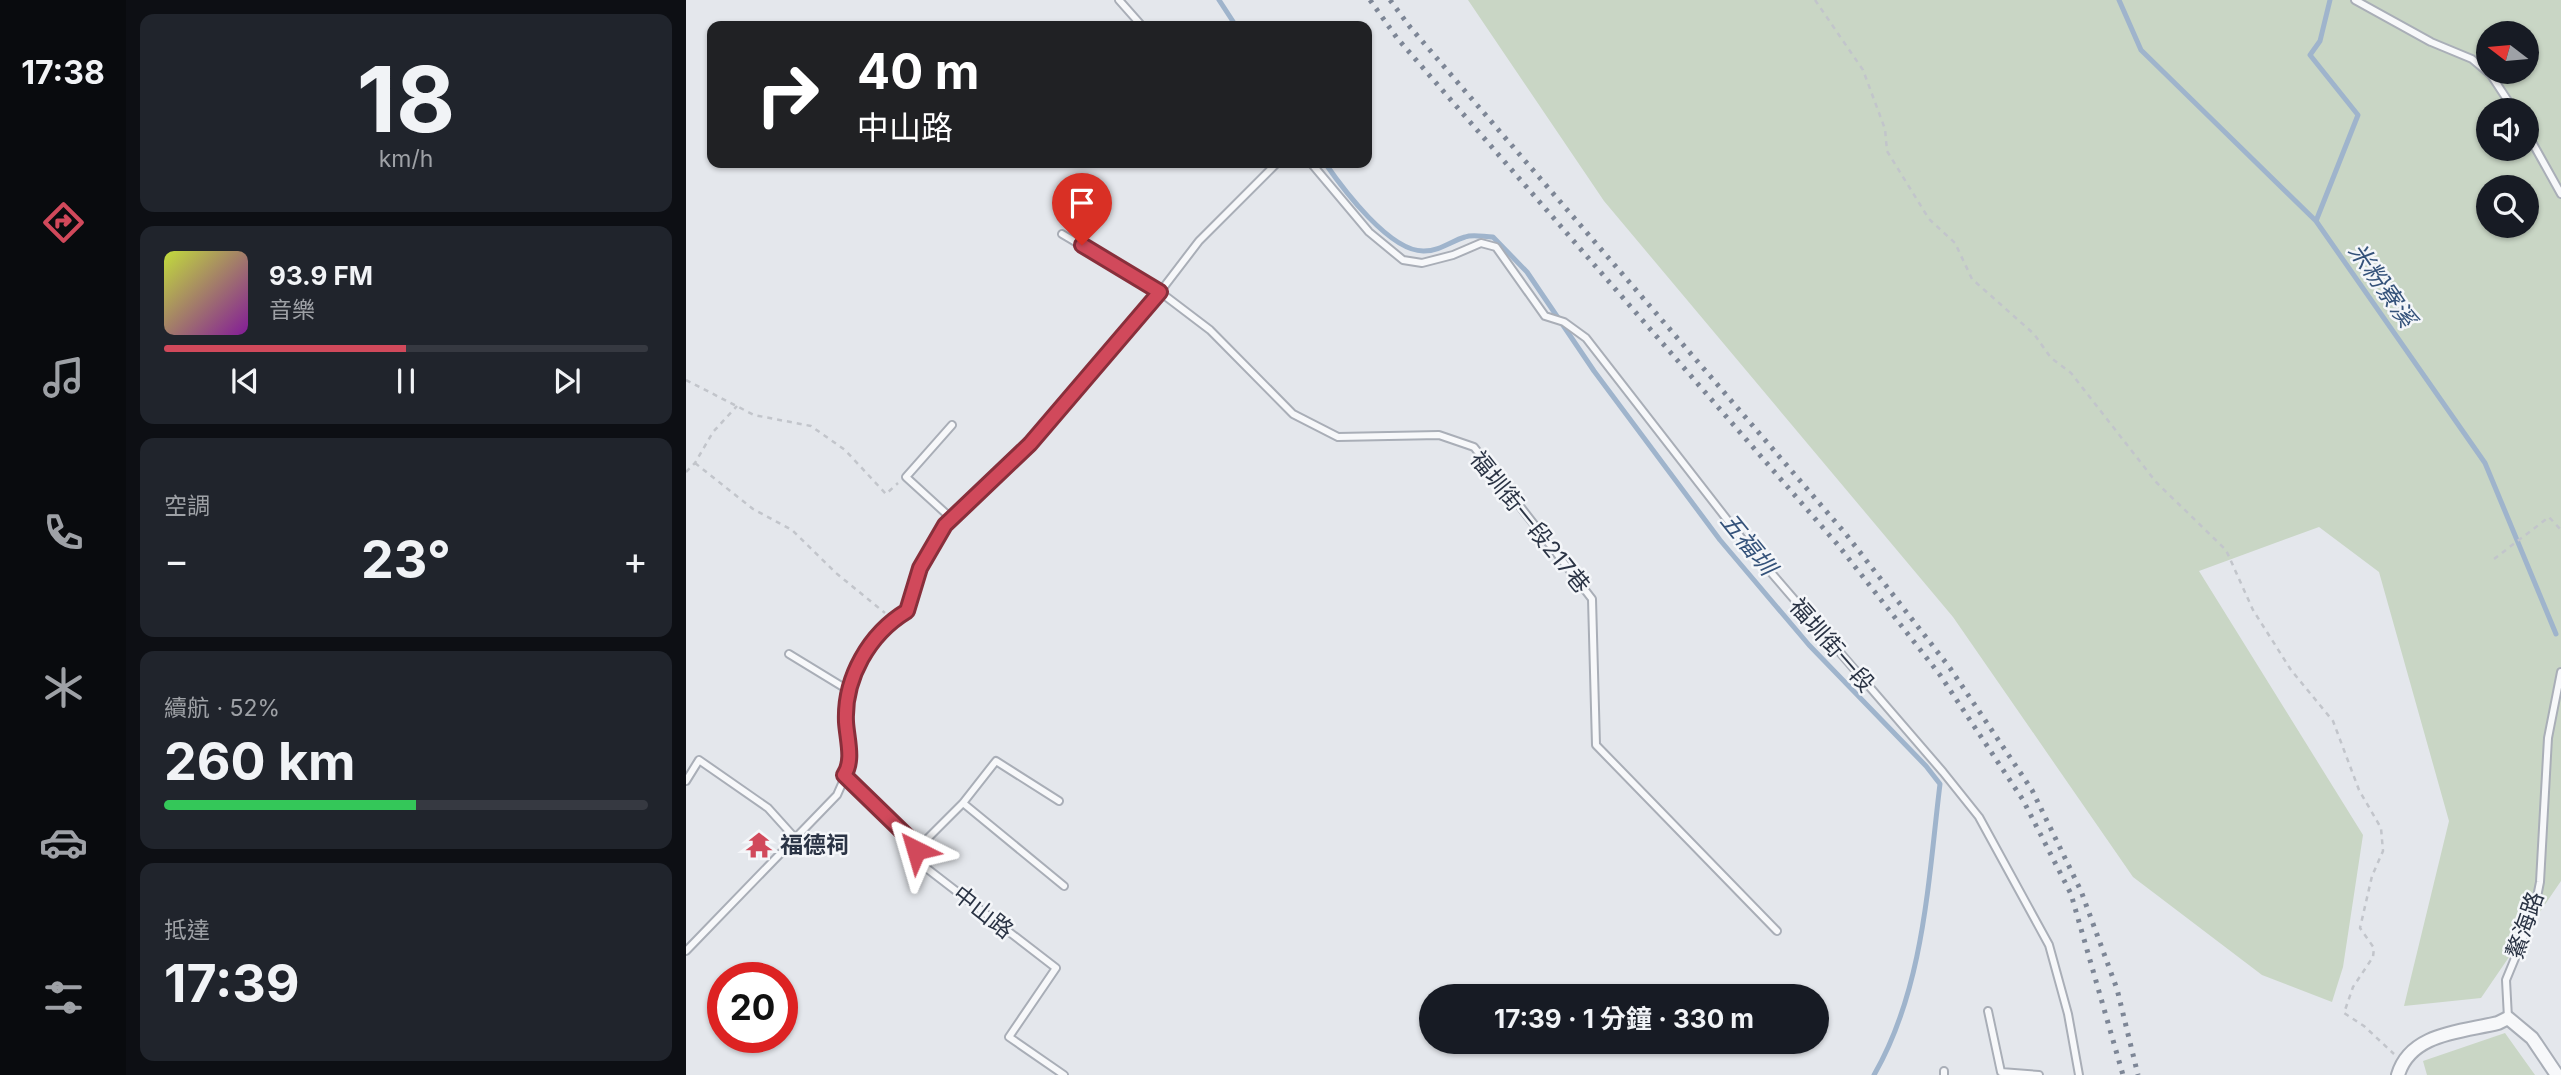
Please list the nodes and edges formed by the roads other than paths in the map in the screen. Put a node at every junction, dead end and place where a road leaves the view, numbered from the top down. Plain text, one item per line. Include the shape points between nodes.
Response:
1 (1119, 0) edge
2 (2355, 0) edge
3 (1138, 21) edge
4 (2506, 98) edge
5 (2539, 155) edge
6 (1272, 168) edge
7 (1315, 168) edge
8 (2561, 194) edge
9 (1062, 234) dead end
10 (1160, 292) junction
11 (952, 425) dead end
12 (952, 519) junction
13 (789, 654) dead end
14 (2561, 672) edge
15 (848, 690) junction
16 (844, 775) junction
17 (686, 781) edge
18 (1059, 801) dead end
19 (964, 803) junction
20 (794, 838) junction
21 (916, 850) junction
22 (1064, 886) dead end
23 (1777, 931) dead end
24 (686, 951) edge
25 (1989, 1011) dead end
26 (2508, 1018) junction
27 (1064, 1075) edge
28 (2039, 1075) edge
29 (2079, 1075) edge
30 (2398, 1075) edge
31 (2557, 1075) edge

1 - 3 lane
2 - 4 lane via 2472,59 2491,75
5 - 8 lane
6 - 10 lane via 1199,241
7 - 29 lane, 福圳街一段 via 1369,232 1403,260 1422,263 1481,243 1496,247 1545,316 1564,321 1586,338 1743,540 1979,817 2049,945
9 - 10 lane, 福圳街一段217巷
10 - 12 lane via 1030,444
10 - 23 lane, 福圳街一段217巷 via 1210,330 1293,414 1338,437 1439,435 1474,447 1592,599 1596,745
11 - 12 lane via 906,477
12 - 15 lane via 920,568 907,611 893,619 856,665
13 - 15 lane
14 - 26 lane, 鰲海路 via 2549,738 2540,882 2534,912 2506,980
15 - 16 lane via 849,768
16 - 20 lane via 837,795
16 - 21 lane, 中山路
17 - 20 lane via 699,760 768,808
18 - 19 lane via 996,761
19 - 21 lane
19 - 22 lane
20 - 24 lane
21 - 27 lane, 中山路 via 925,867 1056,968 1009,1037
25 - 28 lane via 2001,1072
26 - 30 street via 2426,1040 2402,1061
26 - 31 street via 2532,1038

